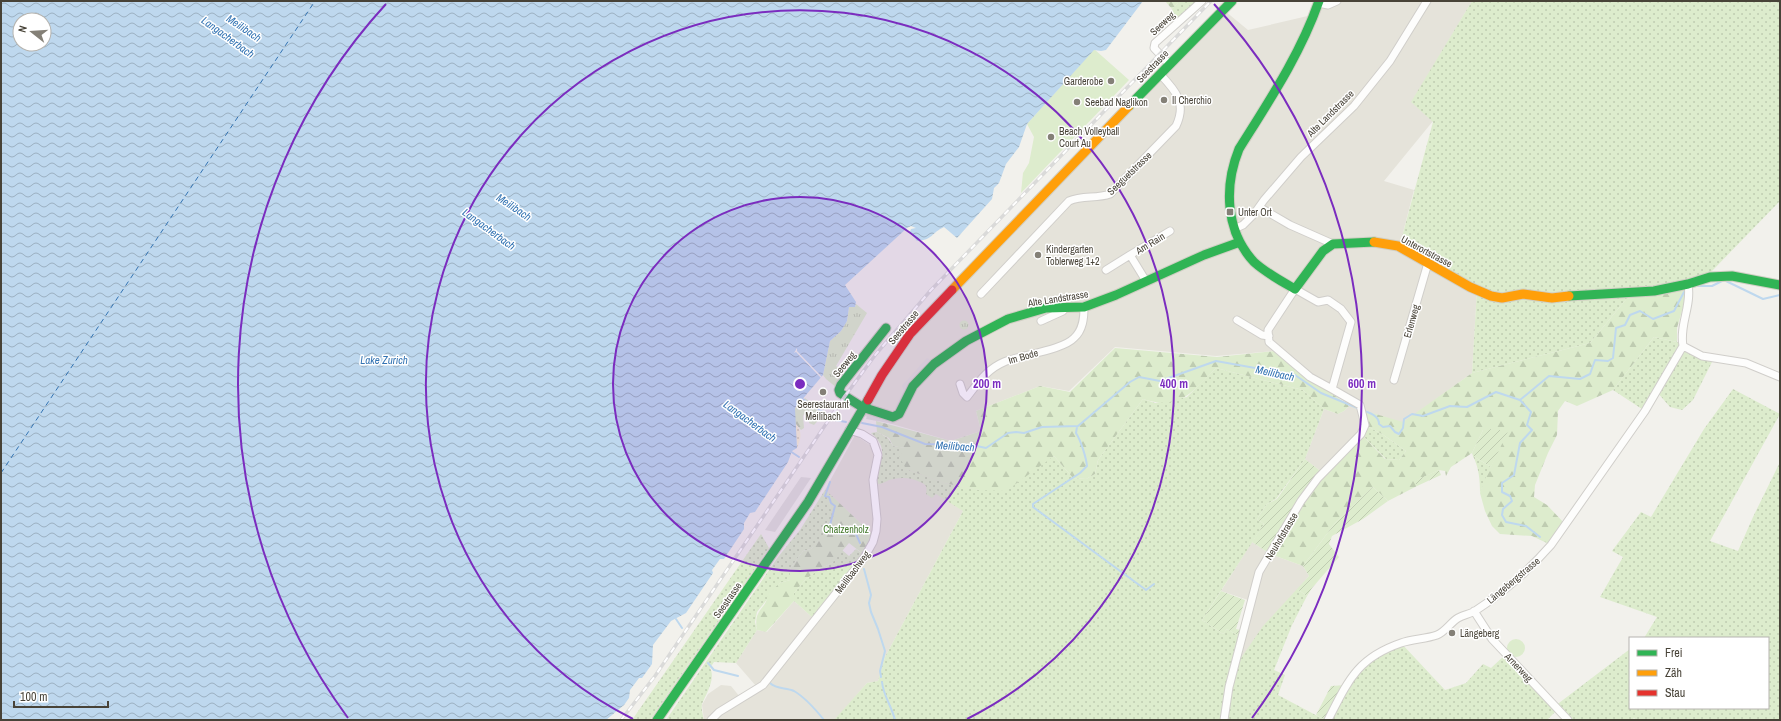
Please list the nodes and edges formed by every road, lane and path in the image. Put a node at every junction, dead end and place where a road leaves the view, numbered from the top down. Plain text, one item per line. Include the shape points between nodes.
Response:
1 (1202, 1) edge
2 (1232, 1) edge
3 (1337, 1) edge
4 (1427, 1) edge
5 (1318, 2) edge
6 (1169, 64) junction
7 (1160, 74) junction
8 (1258, 206) junction
9 (1234, 229) junction
10 (1170, 231) dead end
11 (1240, 242) junction
12 (1333, 244) junction
13 (1130, 255) junction
14 (1428, 263) junction
15 (1106, 270) dead end
16 (1146, 281) junction
17 (1688, 284) junction
18 (1780, 285) edge
19 (1295, 289) junction
20 (981, 294) dead end
21 (1084, 307) junction
22 (1237, 320) dead end
23 (1041, 321) dead end
24 (886, 328) dead end
25 (1268, 336) junction
26 (1683, 346) junction
27 (1780, 377) edge
28 (1394, 380) dead end
29 (960, 384) dead end
30 (1332, 389) junction
31 (862, 407) junction
32 (849, 430) junction
33 (1474, 611) junction
34 (657, 720) edge
35 (711, 720) edge
36 (1224, 720) edge
37 (1328, 720) edge
38 (1568, 720) edge

1 - 6 street, Seeweg via 1155,43 1154,48
2 - 6 street, Seestrasse
3 - 5 street via 1328,5
4 - 8 street, Alte Landstrasse via 1372,85 1301,157
5 - 9 street via 1309,32 1293,64 1234,159 1228,186
6 - 7 street, Seestrasse
7 - 20 street, Seeguetstrasse via 1172,86 1179,100 1181,108 1176,126 1110,194 1102,197 1078,197 1069,201
7 - 31 street, Seestrasse via 918,325 894,356
8 - 9 street, Alte Landstrasse via 1243,225
8 - 12 street via 1290,225
9 - 11 street
10 - 13 street, Am Rain
11 - 16 street, Alte Landstrasse
11 - 19 street via 1250,258
12 - 14 street, Unterortstrasse via 1373,242 1398,246
12 - 19 street via 1323,251
13 - 15 street, Am Rain
13 - 16 street, Am Rain
14 - 17 street, Unterortstrasse via 1470,287 1502,298 1523,294 1552,298 1654,291
14 - 28 street, Erlenweg
16 - 21 street, Alte Landstrasse via 1116,296
17 - 18 street, Unterortstrasse via 1710,277 1732,276
17 - 26 street via 1689,299 1681,336
19 - 25 street via 1268,330
19 - 30 street via 1318,302 1328,300 1341,309 1351,322
21 - 23 street via 1059,311
21 - 29 street, Im Bode via 1084,321 1074,339 1063,345 1003,362 986,373 967,397
21 - 31 street, Alte Landstrasse via 1046,308 1027,313 1008,319 966,342 934,364 913,386 900,414 893,417
22 - 25 street
24 - 31 street, Seeweg via 840,387 840,393
25 - 30 street, Neuhofstrasse via 1269,342 1310,377
26 - 27 street via 1702,356 1746,363
26 - 33 street, Längebergstrasse via 1645,411 1552,545 1522,576
30 - 36 street, Neuhofstrasse via 1360,404 1365,425 1361,434 1318,478 1301,501 1259,572 1229,688
31 - 32 street, Seestrasse
32 - 34 street, Seestrasse via 801,513
32 - 35 street, Meilibachweg via 873,441 878,454 873,480 877,518 874,538 864,558 763,685 719,712
33 - 37 street, Längebergstrasse via 1458,618 1437,635 1401,643 1376,653 1365,661 1346,685
33 - 38 street, Arnerweg via 1492,639

